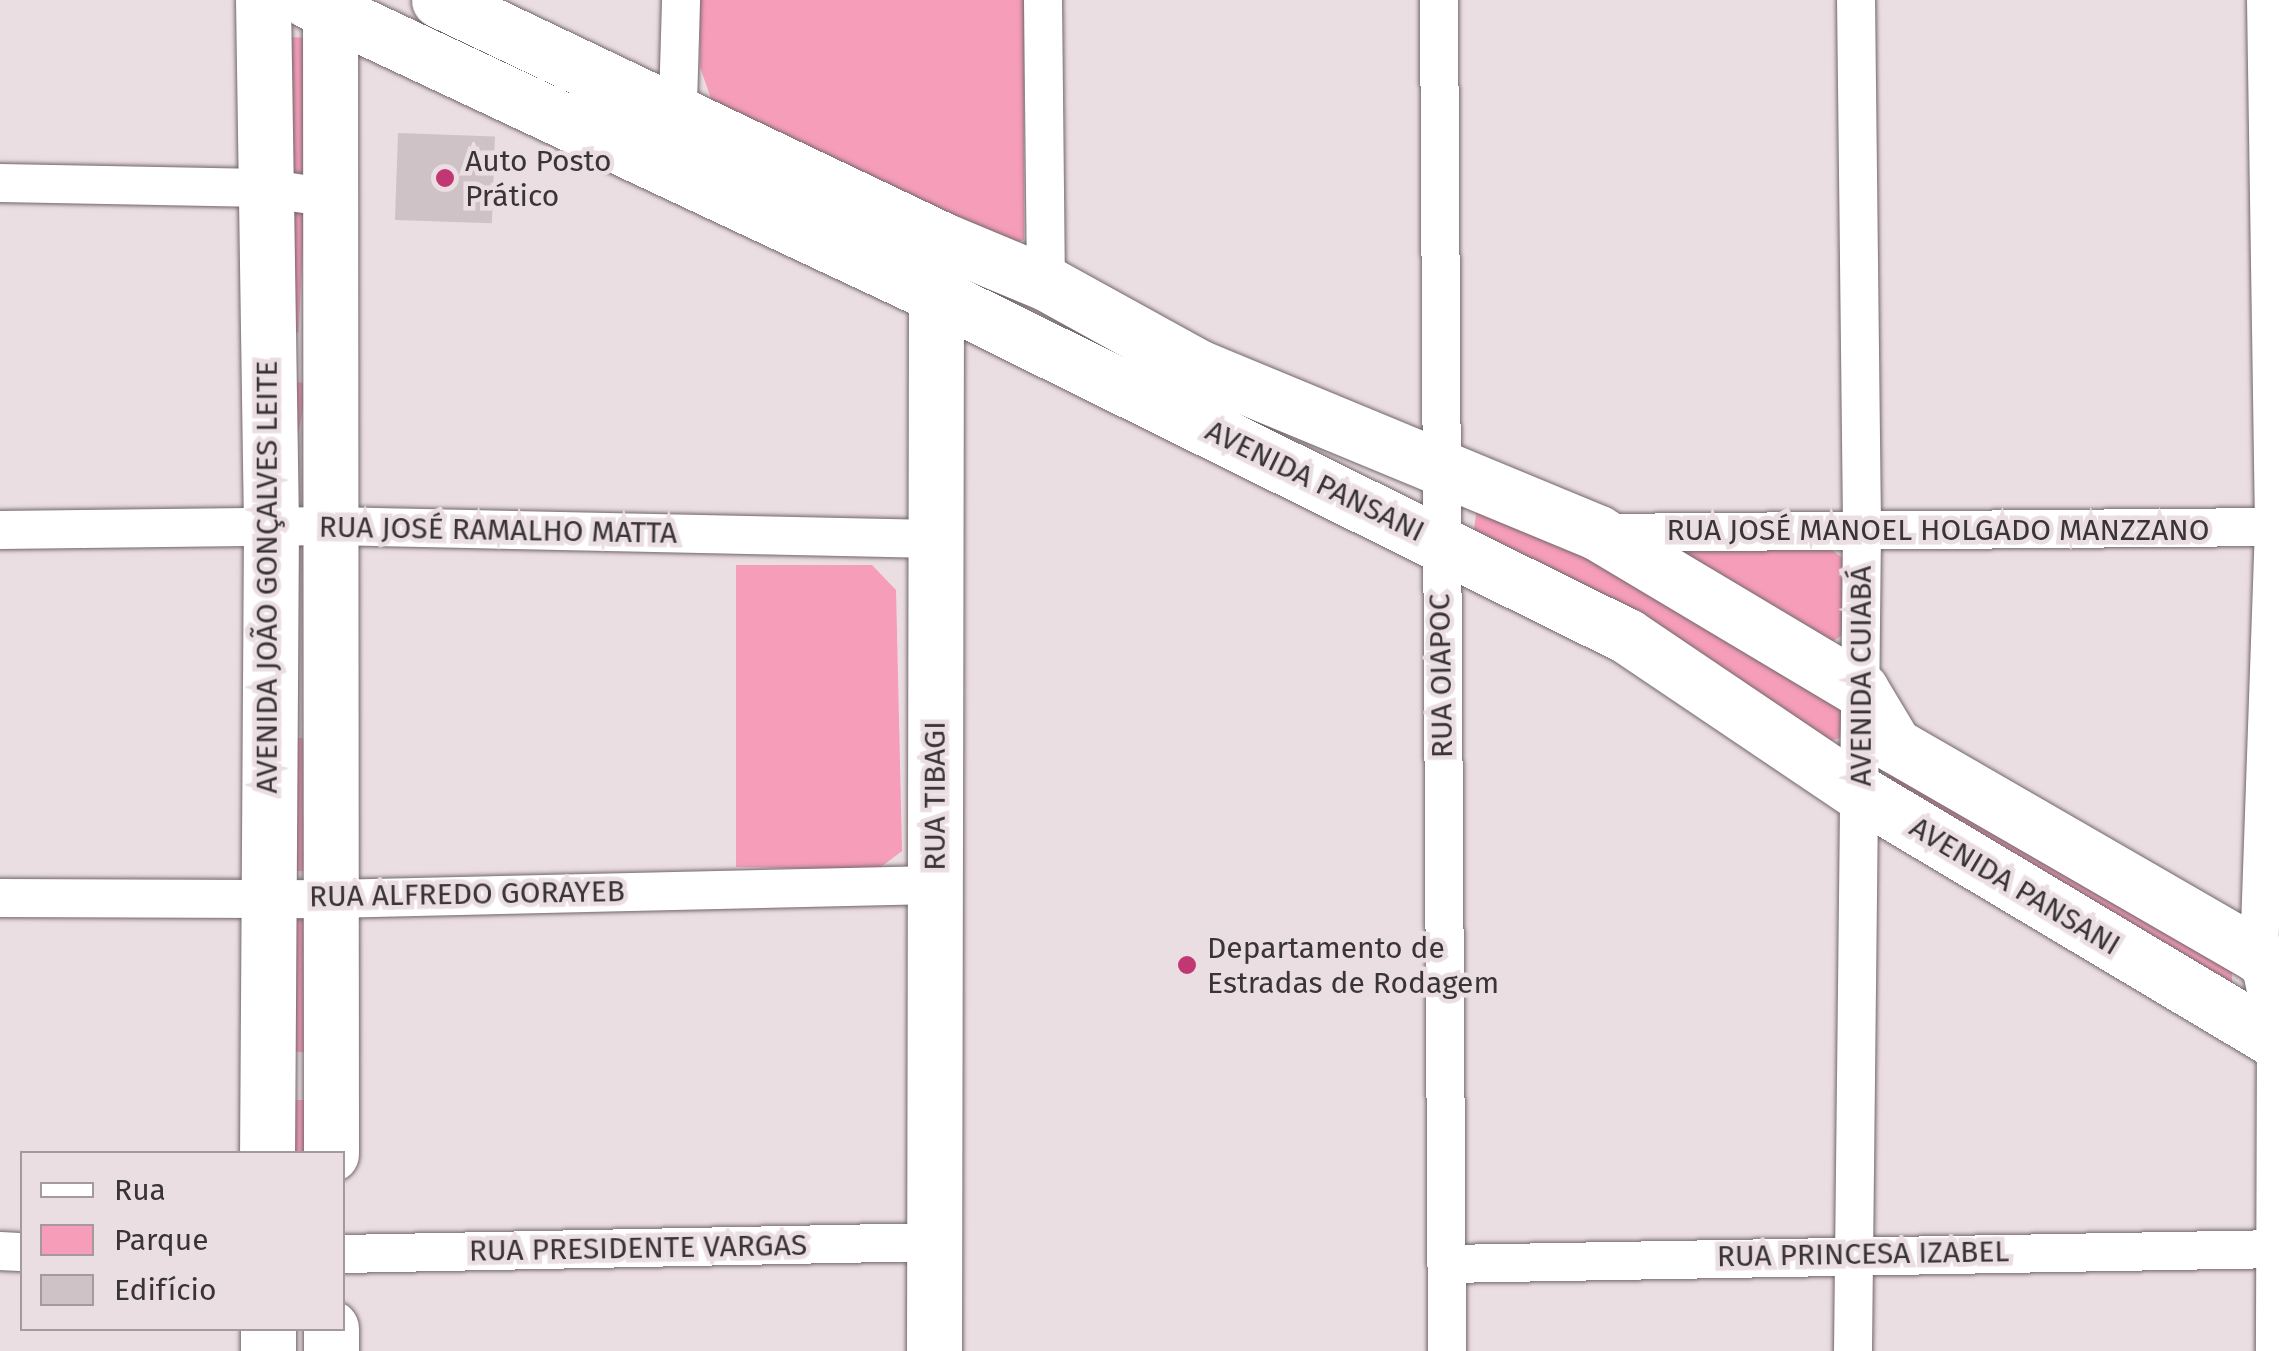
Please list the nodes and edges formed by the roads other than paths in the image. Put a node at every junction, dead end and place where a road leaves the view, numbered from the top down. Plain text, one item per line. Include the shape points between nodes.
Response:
1 (263, 0) edge
2 (438, 0) edge
3 (681, 0) edge
4 (1043, 0) edge
5 (1439, 0) edge
6 (1856, 0) edge
7 (2266, 0) edge
8 (322, 5) edge
9 (682, 115) junction
10 (670, 172) junction
11 (0, 182) edge
12 (264, 188) junction
13 (330, 198) junction
14 (945, 241) junction
15 (1046, 283) junction
16 (936, 294) junction
17 (267, 355) junction
18 (330, 358) junction
19 (1440, 471) junction
20 (270, 526) junction
21 (330, 526) junction
22 (1862, 526) junction
23 (2277, 527) edge
24 (0, 530) edge
25 (1598, 533) junction
26 (936, 539) junction
27 (1440, 541) junction
28 (1861, 690) junction
29 (330, 716) junction
30 (268, 718) junction
31 (1860, 794) junction
32 (935, 885) junction
33 (266, 896) junction
34 (0, 898) edge
35 (330, 899) junction
36 (2269, 966) edge
37 (2278, 1042) edge
38 (266, 1076) junction
39 (331, 1076) junction
40 (267, 1151) edge
41 (331, 1151) edge
42 (934, 1242) junction
43 (2277, 1249) edge
44 (345, 1254) edge
45 (1852, 1254) junction
46 (1447, 1264) junction
47 (934, 1351) edge
48 (1447, 1351) edge
49 (1854, 1351) edge
50 (2275, 1351) edge

1 - 12 main road, AVENIDA JOÃO GONÇALVES LEITE
2 - 9 main road, AVENIDA PANSANI
3 - 9 street
4 - 15 street
5 - 19 street, RUA OIAPOC
6 - 22 street, AVENIDA CUIABÁ
7 - 23 street
8 - 10 main road, AVENIDA PANSANI
8 - 13 main road
9 - 10 street
9 - 14 main road, AVENIDA PANSANI
10 - 16 main road, AVENIDA PANSANI
11 - 12 street
12 - 13 street
12 - 17 main road, AVENIDA JOÃO GONÇALVES LEITE
13 - 18 main road
14 - 15 main road, AVENIDA PANSANI
14 - 16 main road, RUA TIBAGI
15 - 19 main road, AVENIDA PANSANI via 1198,367
16 - 26 main road, RUA TIBAGI
16 - 27 main road, AVENIDA PANSANI
17 - 18 main road
17 - 20 main road, AVENIDA JOÃO GONÇALVES LEITE
18 - 21 main road
19 - 25 main road, AVENIDA PANSANI
19 - 27 street, RUA OIAPOC
20 - 21 street, RUA JOSÉ RAMALHO MATTA
20 - 24 street, RUA JOSÉ RAMALHO MATTA
20 - 30 main road, AVENIDA JOÃO GONÇALVES LEITE
21 - 26 street, RUA JOSÉ RAMALHO MATTA
21 - 29 main road
22 - 23 street, RUA JOSÉ MANOEL HOLGADO MANZZANO
22 - 25 street, RUA JOSÉ MANOEL HOLGADO MANZZANO
22 - 28 street, AVENIDA CUIABÁ
23 - 36 street
25 - 28 main road, AVENIDA PANSANI
26 - 32 main road, RUA TIBAGI
27 - 31 main road, AVENIDA PANSANI via 1627,636
27 - 46 street, RUA OIAPOC
28 - 31 street, AVENIDA CUIABÁ
28 - 36 main road, AVENIDA PANSANI via 1894,745
29 - 30 main road
29 - 35 main road
30 - 33 main road, AVENIDA JOÃO GONÇALVES LEITE
31 - 37 main road, AVENIDA PANSANI
31 - 45 street, AVENIDA CUIABÁ
32 - 35 street, RUA ALFREDO GORAYEB
32 - 42 main road, RUA TIBAGI
33 - 34 street, RUA ALFREDO GORAYEB
33 - 35 street, RUA ALFREDO GORAYEB
33 - 38 main road, AVENIDA JOÃO GONÇALVES LEITE
35 - 39 main road
36 - 37 street
37 - 43 street
38 - 39 main road
38 - 40 main road, AVENIDA JOÃO GONÇALVES LEITE
39 - 41 main road
42 - 44 street, RUA PRESIDENTE VARGAS
42 - 47 main road, RUA TIBAGI
43 - 45 street, RUA PRINCESA IZABEL
43 - 50 street
45 - 46 street, RUA PRINCESA IZABEL
45 - 49 street, AVENIDA CUIABÁ
46 - 48 street, RUA OIAPOC

